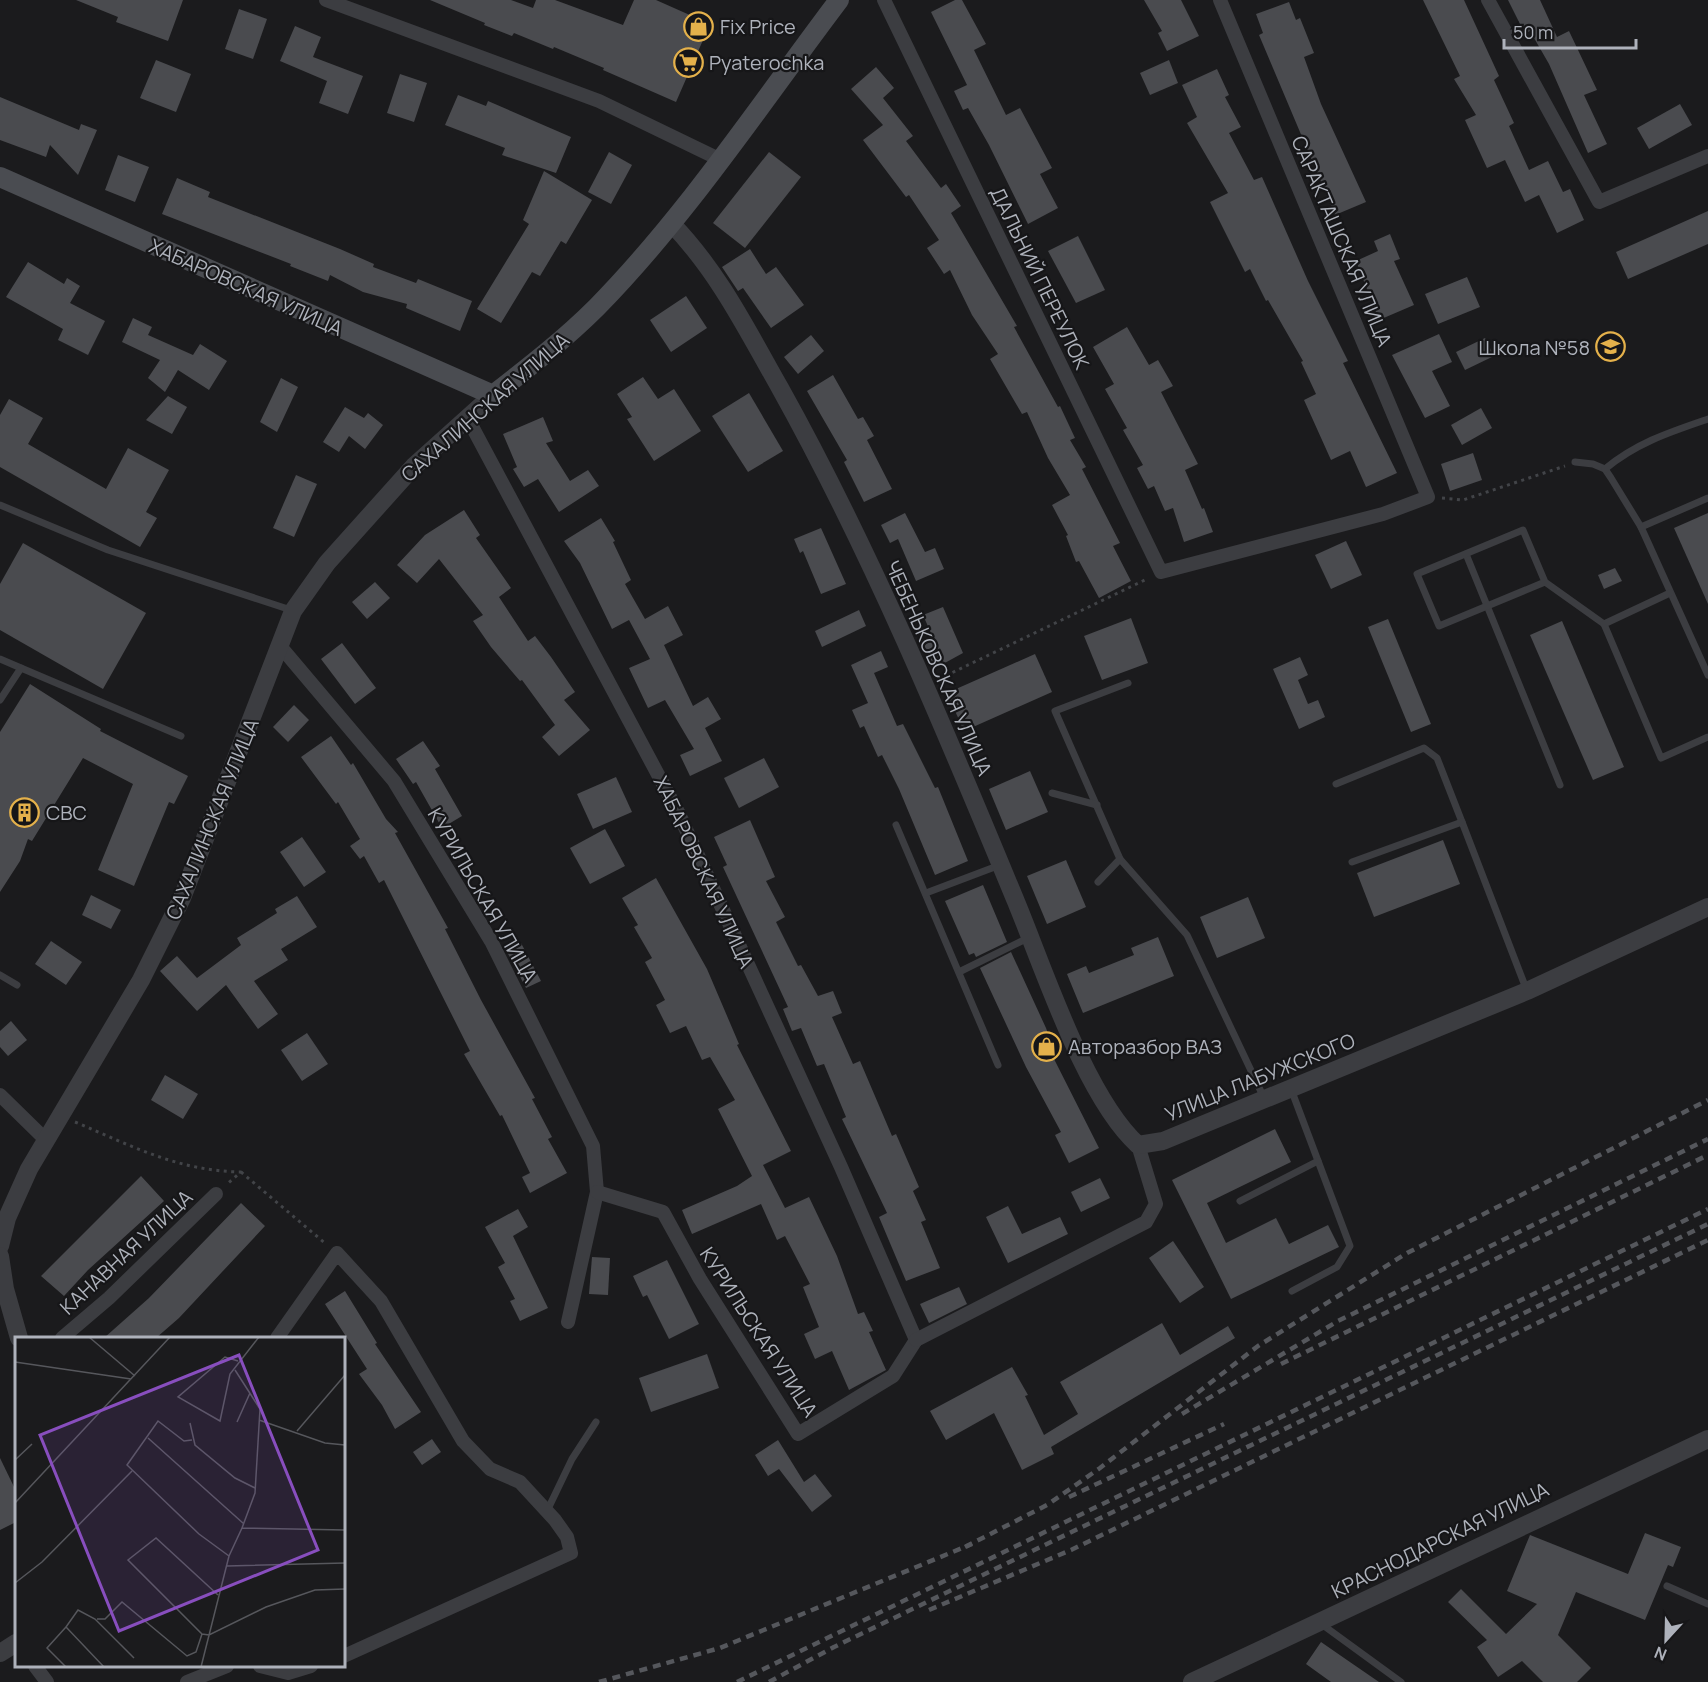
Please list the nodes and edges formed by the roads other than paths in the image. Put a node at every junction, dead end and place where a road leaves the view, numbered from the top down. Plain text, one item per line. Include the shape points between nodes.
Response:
1 (326, 0) edge
2 (839, 0) edge
3 (884, 0) edge
4 (1220, 0) edge
5 (1488, 0) edge
6 (1708, 156) edge
7 (719, 159) junction
8 (0, 177) edge
9 (671, 223) junction
10 (494, 395) junction
11 (467, 417) junction
12 (1708, 419) edge
13 (1575, 462) road end
14 (1605, 470) junction
15 (1428, 497) joint
16 (1708, 498) edge
17 (0, 505) edge
18 (1641, 527) junction
19 (1466, 554) junction
20 (1545, 582) junction
21 (1670, 593) junction
22 (1487, 606) junction
23 (293, 611) junction
24 (1604, 624) junction
25 (280, 646) junction
26 (0, 660) edge
27 (21, 668) junction
28 (1708, 675) edge
29 (1128, 683) dead end
30 (0, 700) edge
31 (181, 736) dead end
32 (1708, 737) edge
33 (1336, 784) dead end
34 (1560, 785) dead end
35 (1052, 793) dead end
36 (1096, 805) junction
37 (1462, 822) junction
38 (896, 825) dead end
39 (1120, 859) junction
40 (1352, 861) dead end
41 (1000, 865) junction
42 (1098, 882) dead end
43 (926, 893) junction
44 (1708, 907) edge
45 (1030, 937) junction
46 (959, 972) junction
47 (0, 975) edge
48 (17, 985) dead end
49 (1527, 991) junction
50 (998, 1065) dead end
51 (1291, 1089) junction
52 (0, 1095) edge
53 (1265, 1100) junction
54 (45, 1139) junction
55 (1138, 1145) junction
56 (1318, 1161) junction
57 (597, 1192) junction
58 (216, 1194) road end
59 (1240, 1200) dead end
60 (6, 1207) edge
61 (0, 1246) edge
62 (0, 1257) edge
63 (1292, 1291) dead end
64 (568, 1322) dead end
65 (19, 1337) edge
66 (63, 1337) edge
67 (278, 1337) edge
68 (916, 1340) junction
69 (596, 1422) dead end
70 (1708, 1439) edge
71 (551, 1516) junction
72 (1667, 1586) dead end
73 (1708, 1604) edge
74 (1320, 1623) junction
75 (15, 1644) edge
76 (0, 1653) edge
77 (345, 1656) edge
78 (36, 1667) edge
79 (222, 1667) edge
80 (267, 1667) edge
81 (306, 1667) edge
82 (46, 1682) edge
83 (187, 1682) edge
84 (1191, 1682) edge
85 (1401, 1682) edge

1 - 7 street via 599,101
2 - 7 main road, САХАЛИНСКАЯ УЛИЦА
3 - 15 street, ДАЛЬНИЙ ПЕРЕУЛОК via 1161,572 1383,514
4 - 15 street, САРАКТАШСКАЯ УЛИЦА
5 - 6 street via 1599,202
7 - 9 main road, САХАЛИНСКАЯ УЛИЦА
8 - 10 main road, ХАБАРОВСКАЯ УЛИЦА
9 - 10 main road, САХАЛИНСКАЯ УЛИЦА via 597,306 549,352
9 - 41 street, ЧЕБЕНЬКОВСКАЯ УЛИЦА via 696,248 726,293 827,471
10 - 11 street, САХАЛИНСКАЯ УЛИЦА
11 - 23 street, САХАЛИНСКАЯ УЛИЦА via 414,466 353,533
11 - 68 street, ХАБАРОВСКАЯ УЛИЦА via 678,812
12 - 14 lane via 1649,440 1623,454
13 - 14 lane
14 - 18 lane
16 - 18 lane
17 - 23 lane via 108,550
18 - 21 lane
19 - 20 lane via 1523,530
19 - 22 lane
19 - 22 lane via 1417,574 1439,626
20 - 22 lane
20 - 24 lane
21 - 24 lane
21 - 28 lane
22 - 34 lane
23 - 25 street, САХАЛИНСКАЯ УЛИЦА
24 - 32 lane via 1661,758
25 - 54 street, САХАЛИНСКАЯ УЛИЦА via 182,898 141,980
25 - 57 street, КУРИЛЬСКАЯ УЛИЦА via 394,781 491,941 593,1146
26 - 27 lane
27 - 30 lane
27 - 31 lane
29 - 36 lane via 1055,711
33 - 37 lane via 1424,748 1437,758
35 - 36 lane
36 - 39 lane
37 - 40 lane
37 - 49 lane
38 - 43 lane
39 - 42 lane
39 - 53 lane via 1187,935
41 - 43 lane
41 - 45 street, ЧЕБЕНЬКОВСКАЯ УЛИЦА
43 - 46 lane
44 - 49 street, УЛИЦА ЛАБУЖСКОГО
45 - 46 lane
45 - 55 street, ЧЕБЕНЬКОВСКАЯ УЛИЦА via 1085,1068 1122,1130
46 - 50 lane
47 - 48 lane
49 - 51 street, УЛИЦА ЛАБУЖСКОГО
51 - 53 street, УЛИЦА ЛАБУЖСКОГО
51 - 56 lane
52 - 54 street
53 - 55 street, УЛИЦА ЛАБУЖСКОГО via 1163,1140
54 - 60 street, САХАЛИНСКАЯ УЛИЦА
55 - 68 street via 1156,1204 1146,1222
56 - 59 lane
56 - 63 lane via 1350,1246 1337,1267
57 - 64 street, КУРИЛЬСКАЯ УЛИЦА
57 - 68 street, КУРИЛЬСКАЯ УЛИЦА via 663,1212 700,1279 798,1434 893,1376
58 - 66 street, КАНАВНАЯ УЛИЦА
60 - 61 street, САХАЛИНСКАЯ УЛИЦА
62 - 65 street
67 - 71 street via 337,1252 381,1301 463,1441 490,1469 520,1482
69 - 71 lane via 572,1459
70 - 74 street, КРАСНОДАРСКАЯ УЛИЦА
71 - 77 street via 567,1537 571,1552
72 - 73 lane
74 - 84 street, КРАСНОДАРСКАЯ УЛИЦА
74 - 85 lane
75 - 76 street
78 - 82 street
79 - 83 street
80 - 81 street via 288,1673

